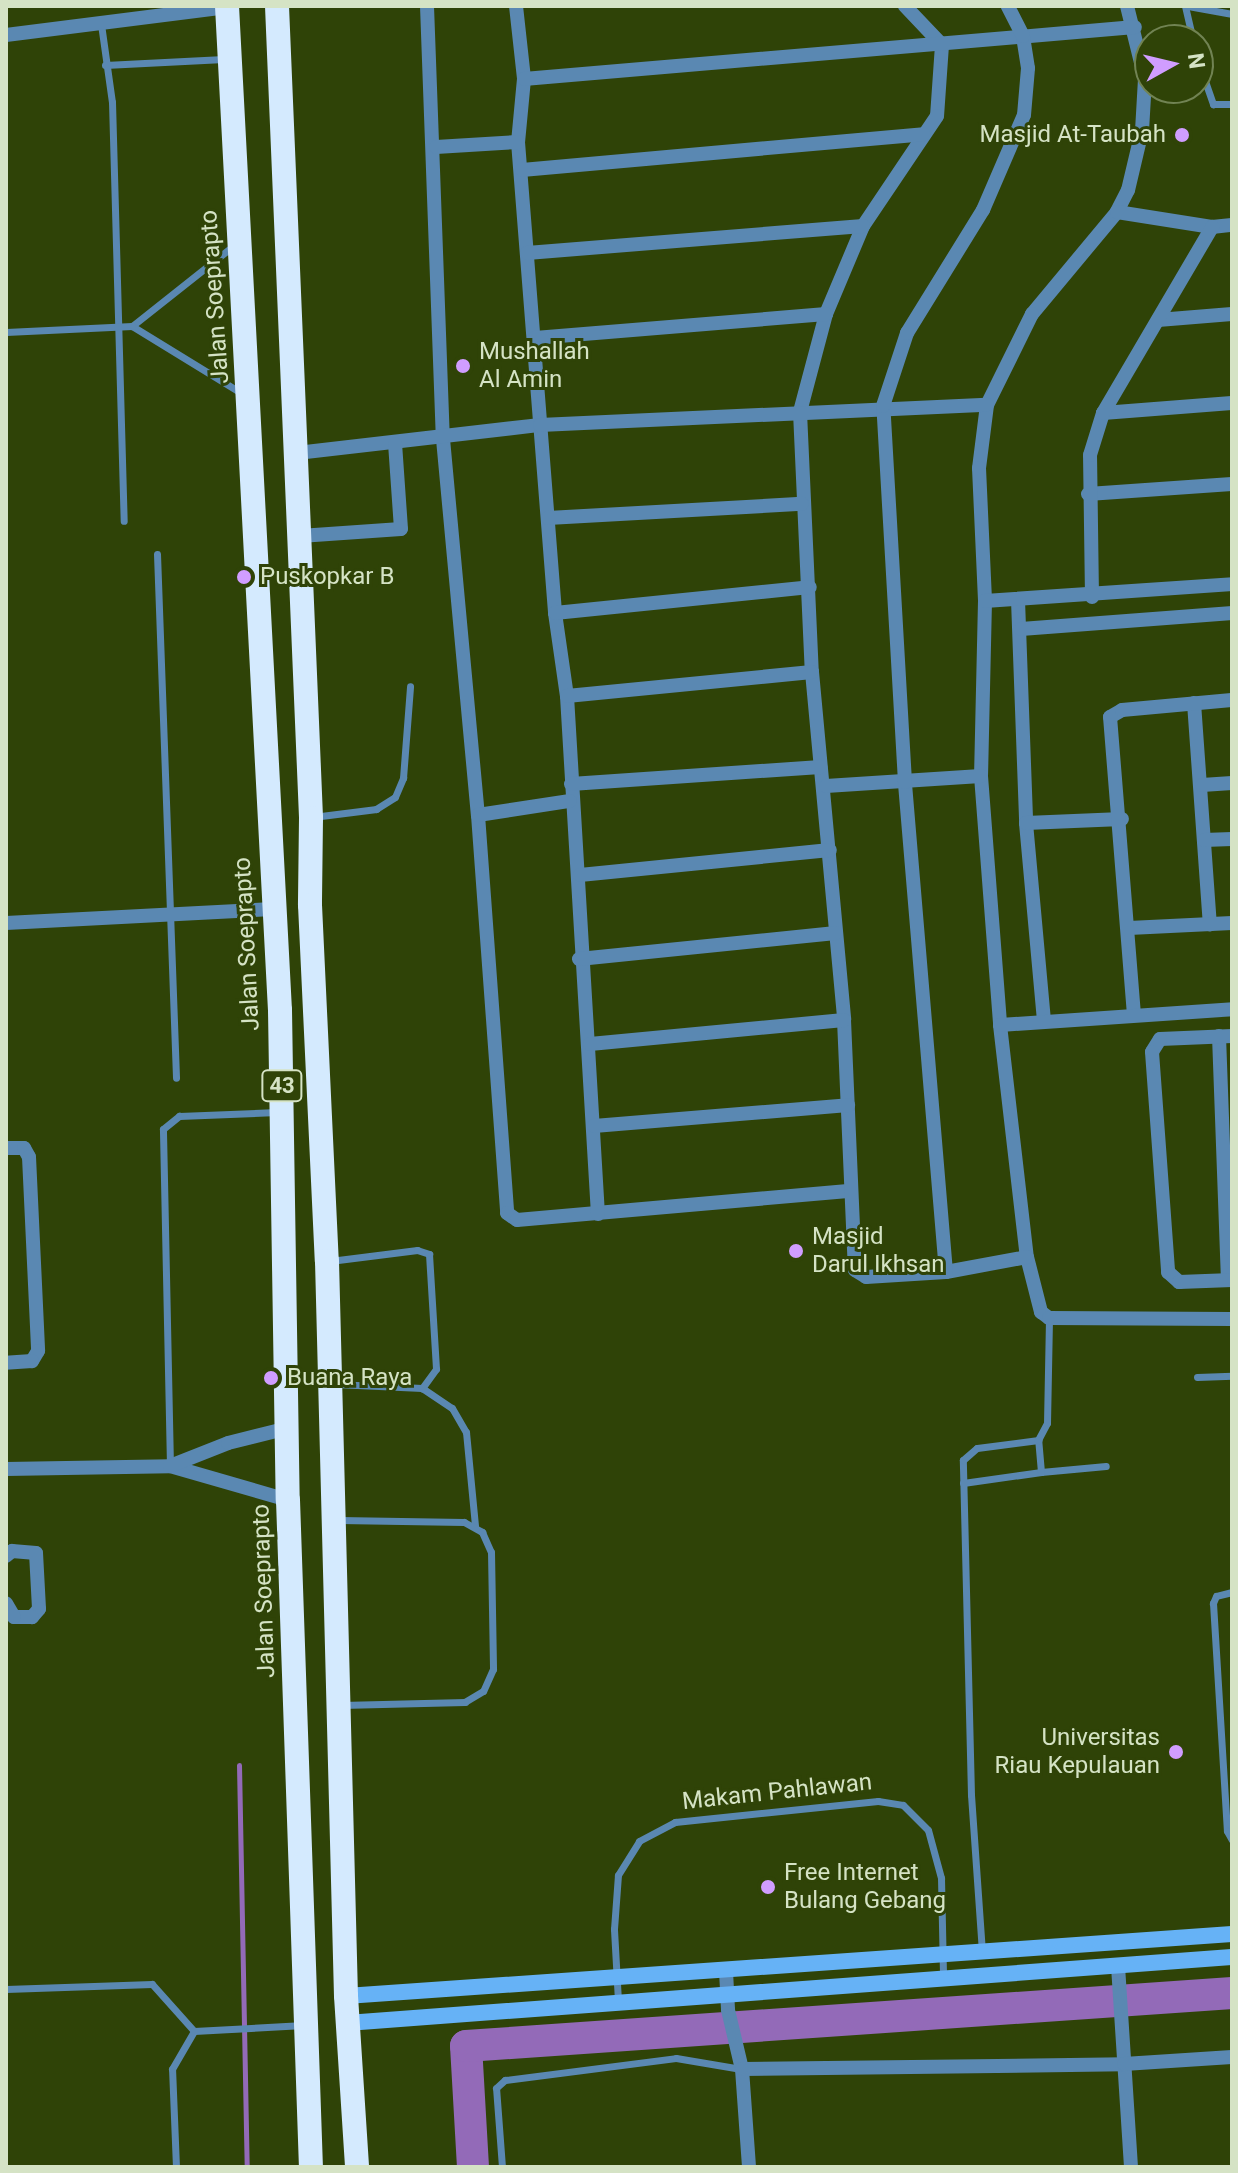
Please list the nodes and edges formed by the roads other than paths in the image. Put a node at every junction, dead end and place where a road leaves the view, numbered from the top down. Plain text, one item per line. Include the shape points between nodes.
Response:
1 (227, 6) edge
2 (277, 6) edge
3 (427, 6) edge
4 (516, 6) edge
5 (905, 6) edge
6 (1008, 6) edge
7 (1186, 6) edge
8 (1232, 14) edge
9 (101, 24) junction
10 (1134, 27) edge
11 (6, 35) edge
12 (1023, 36) junction
13 (942, 45) junction
14 (230, 59) junction
15 (105, 65) junction
16 (524, 79) junction
17 (1144, 104) edge
18 (923, 134) junction
19 (518, 142) junction
20 (436, 147) junction
21 (522, 170) junction
22 (1117, 212) junction
23 (1232, 225) edge
24 (863, 226) junction
25 (1212, 227) junction
26 (238, 243) junction
27 (527, 253) junction
28 (826, 314) junction
29 (1232, 314) edge
30 (1158, 320) junction
31 (132, 326) junction
32 (117, 327) junction
33 (6, 332) edge
34 (535, 338) junction
35 (250, 399) junction
36 (1232, 403) edge
37 (987, 405) junction
38 (883, 406) junction
39 (800, 412) junction
40 (1103, 413) junction
41 (540, 425) junction
42 (443, 439) junction
43 (395, 444) junction
44 (297, 453) junction
45 (1232, 484) edge
46 (1088, 494) junction
47 (802, 504) junction
48 (548, 518) junction
49 (124, 521) dead end
50 (300, 536) junction
51 (157, 554) dead end
52 (1232, 584) edge
53 (810, 587) junction
54 (1092, 597) junction
55 (1018, 600) junction
56 (985, 601) junction
57 (555, 613) junction
58 (1232, 613) edge
59 (1021, 629) junction
60 (812, 672) junction
61 (410, 686) dead end
62 (567, 696) junction
63 (1232, 700) edge
64 (1194, 703) junction
65 (820, 767) junction
66 (981, 776) junction
67 (905, 782) junction
68 (1232, 783) edge
69 (571, 784) junction
70 (1202, 785) junction
71 (826, 786) junction
72 (570, 801) junction
73 (478, 815) junction
74 (311, 818) junction
75 (1122, 819) junction
76 (1026, 823) junction
77 (1232, 839) edge
78 (1204, 840) junction
79 (830, 850) junction
80 (580, 875) junction
81 (272, 909) junction
82 (173, 913) junction
83 (6, 923) edge
84 (1232, 923) edge
85 (1210, 924) junction
86 (1129, 928) junction
87 (836, 933) junction
88 (579, 959) junction
89 (315, 1007) junction
90 (1232, 1009) edge
91 (280, 1010) junction
92 (1134, 1015) junction
93 (844, 1020) junction
94 (1044, 1020) junction
95 (1000, 1025) junction
96 (1226, 1036) edge
97 (590, 1044) junction
98 (176, 1078) dead end
99 (848, 1105) junction
100 (283, 1112) junction
101 (594, 1126) junction
102 (1228, 1130) edge
103 (6, 1148) edge
104 (851, 1191) junction
105 (1229, 1193) edge
106 (598, 1214) junction
107 (1027, 1257) junction
108 (327, 1261) junction
109 (946, 1272) junction
110 (1230, 1280) edge
111 (1049, 1318) junction
112 (1232, 1319) edge
113 (6, 1363) edge
114 (1232, 1376) edge
115 (1197, 1377) dead end
116 (329, 1384) junction
117 (422, 1388) junction
118 (288, 1428) junction
119 (1038, 1440) junction
120 (170, 1466) junction
121 (1106, 1466) dead end
122 (6, 1469) edge
123 (1041, 1472) junction
124 (963, 1483) junction
125 (288, 1500) junction
126 (332, 1520) junction
127 (475, 1526) junction
128 (6, 1556) edge
129 (1232, 1592) edge
130 (6, 1603) edge
131 (338, 1705) junction
132 (1232, 1840) edge
133 (1232, 1934) edge
134 (982, 1948) junction
135 (943, 1957) junction
136 (1232, 1957) edge
137 (1118, 1966) junction
138 (726, 1971) junction
139 (615, 1977) junction
140 (943, 1978) junction
141 (6, 1989) edge
142 (727, 1993) junction
143 (346, 1996) junction
144 (618, 2001) junction
145 (347, 2023) junction
146 (306, 2024) junction
147 (194, 2031) junction
148 (1232, 2057) edge
149 (1124, 2064) junction
150 (742, 2069) junction
151 (176, 2167) edge
152 (311, 2167) edge
153 (357, 2167) edge
154 (502, 2167) edge
155 (749, 2167) edge
156 (1131, 2167) edge

1 - 9 street
1 - 14 highway, Jalan Soeprapto / 43
2 - 44 highway, 43
3 - 20 street
4 - 16 street
5 - 13 street
6 - 12 street
7 - 8 lane
9 - 11 street
9 - 15 lane
10 - 12 street
12 - 13 street
12 - 38 street via 1028,68 1024,115 1011,153 983,210 907,333
13 - 16 street
13 - 18 street via 937,116
14 - 15 lane
14 - 26 highway, Jalan Soeprapto / 43
15 - 32 lane via 112,102
16 - 19 street
17 - 22 street via 1128,190
18 - 21 street
18 - 24 street
19 - 20 street
19 - 21 street
20 - 42 street
21 - 27 street
22 - 25 street
22 - 37 street via 1032,314
23 - 25 street
24 - 27 street
24 - 28 street
25 - 30 street
26 - 31 lane
26 - 35 highway, Jalan Soeprapto / 43
27 - 34 street
28 - 34 street
28 - 39 street
29 - 30 street
30 - 40 street
31 - 32 lane
31 - 35 lane
32 - 33 lane
32 - 49 lane
34 - 41 street
35 - 81 highway, Jalan Soeprapto / 43
36 - 40 street
37 - 38 street
37 - 56 street via 979,468
38 - 39 street
38 - 67 street
39 - 41 street
39 - 47 street
40 - 46 street via 1090,455
41 - 42 street
41 - 48 street
42 - 43 street
42 - 73 street
43 - 44 street
43 - 50 street via 401,529
44 - 50 highway, 43
45 - 46 street
46 - 54 street
47 - 48 street
47 - 53 street
48 - 57 street
50 - 74 highway, 43
51 - 82 lane
52 - 54 street
53 - 57 street
53 - 60 street
54 - 55 street
55 - 56 street
55 - 59 street
56 - 66 street
57 - 62 street
58 - 59 street
59 - 76 street
60 - 62 street
60 - 65 street
61 - 74 lane via 403,778 395,797 376,809
62 - 69 street
63 - 64 street
64 - 70 street
64 - 75 street via 1122,710 1110,717
65 - 69 street
65 - 71 street
66 - 67 street
66 - 95 street
67 - 71 street
67 - 109 street
68 - 70 street
69 - 72 street
70 - 78 street
71 - 79 street
72 - 73 street
72 - 80 street
73 - 106 street via 507,1213 517,1220
74 - 89 highway, 43
75 - 76 street
75 - 86 street
76 - 94 street
77 - 78 street
78 - 85 street
79 - 80 street
79 - 87 street
80 - 88 street
81 - 82 street
81 - 91 highway, Jalan Soeprapto / 43
82 - 83 street
82 - 98 lane
84 - 85 street
85 - 86 street
86 - 92 street
87 - 88 street
87 - 93 street
88 - 97 street
89 - 91 highway
89 - 108 highway, 43
90 - 92 street
91 - 100 highway, Jalan Soeprapto / 43
92 - 94 street
93 - 97 street
93 - 99 street
94 - 95 street
95 - 107 street
96 - 102 street
96 - 110 street via 1160,1039 1152,1052 1168,1272 1179,1282
97 - 101 street
99 - 101 street
99 - 104 street
100 - 118 highway, Jalan Soeprapto / 43
100 - 120 lane via 179,1116 163,1129
101 - 106 street
102 - 105 street
103 - 113 street via 21,1147 29,1157 38,1351 32,1361
104 - 106 street
104 - 109 street via 857,1273 866,1277
105 - 110 street
107 - 109 street
107 - 111 street via 1039,1307
108 - 116 highway, 43
108 - 117 lane via 417,1250 429,1254 436,1369
111 - 112 street
111 - 119 lane via 1047,1423
114 - 115 lane
116 - 117 lane
116 - 126 highway, 43
117 - 127 lane via 452,1408 466,1432
118 - 120 street via 228,1443
118 - 125 highway, Jalan Soeprapto / 43
119 - 123 lane
119 - 124 lane via 968,1453
120 - 122 street
120 - 125 street
121 - 123 lane
123 - 124 lane
124 - 134 lane via 971,1795
125 - 146 highway, Jalan Soeprapto / 43
126 - 127 lane
126 - 131 highway, 43
127 - 131 lane via 491,1552 489,1684 465,1702
128 - 130 street via 36,1553 39,1609 32,1617 14,1617
129 - 132 lane via 1216,1596 1213,1603 1227,1831
131 - 143 highway, 43
133 - 134 main road
134 - 135 main road
135 - 138 main road
135 - 139 lane, Makam Pahlawan via 941,1878 928,1830 903,1805 878,1801 675,1822 639,1841 618,1875
135 - 140 lane, Makam Pahlawan
136 - 137 main road
137 - 140 main road
137 - 149 street
138 - 139 main road
138 - 142 street
139 - 143 main road
139 - 144 lane, Makam Pahlawan
140 - 142 main road
141 - 147 lane via 152,1984
142 - 144 main road
142 - 150 street
143 - 145 highway, 43
144 - 145 main road
145 - 153 highway, 43
146 - 147 lane
146 - 152 highway, Jalan Soeprapto / 43
147 - 151 lane via 172,2069
148 - 149 street
149 - 150 street
149 - 156 street
150 - 154 lane via 676,2058 505,2080 496,2088
150 - 155 street

